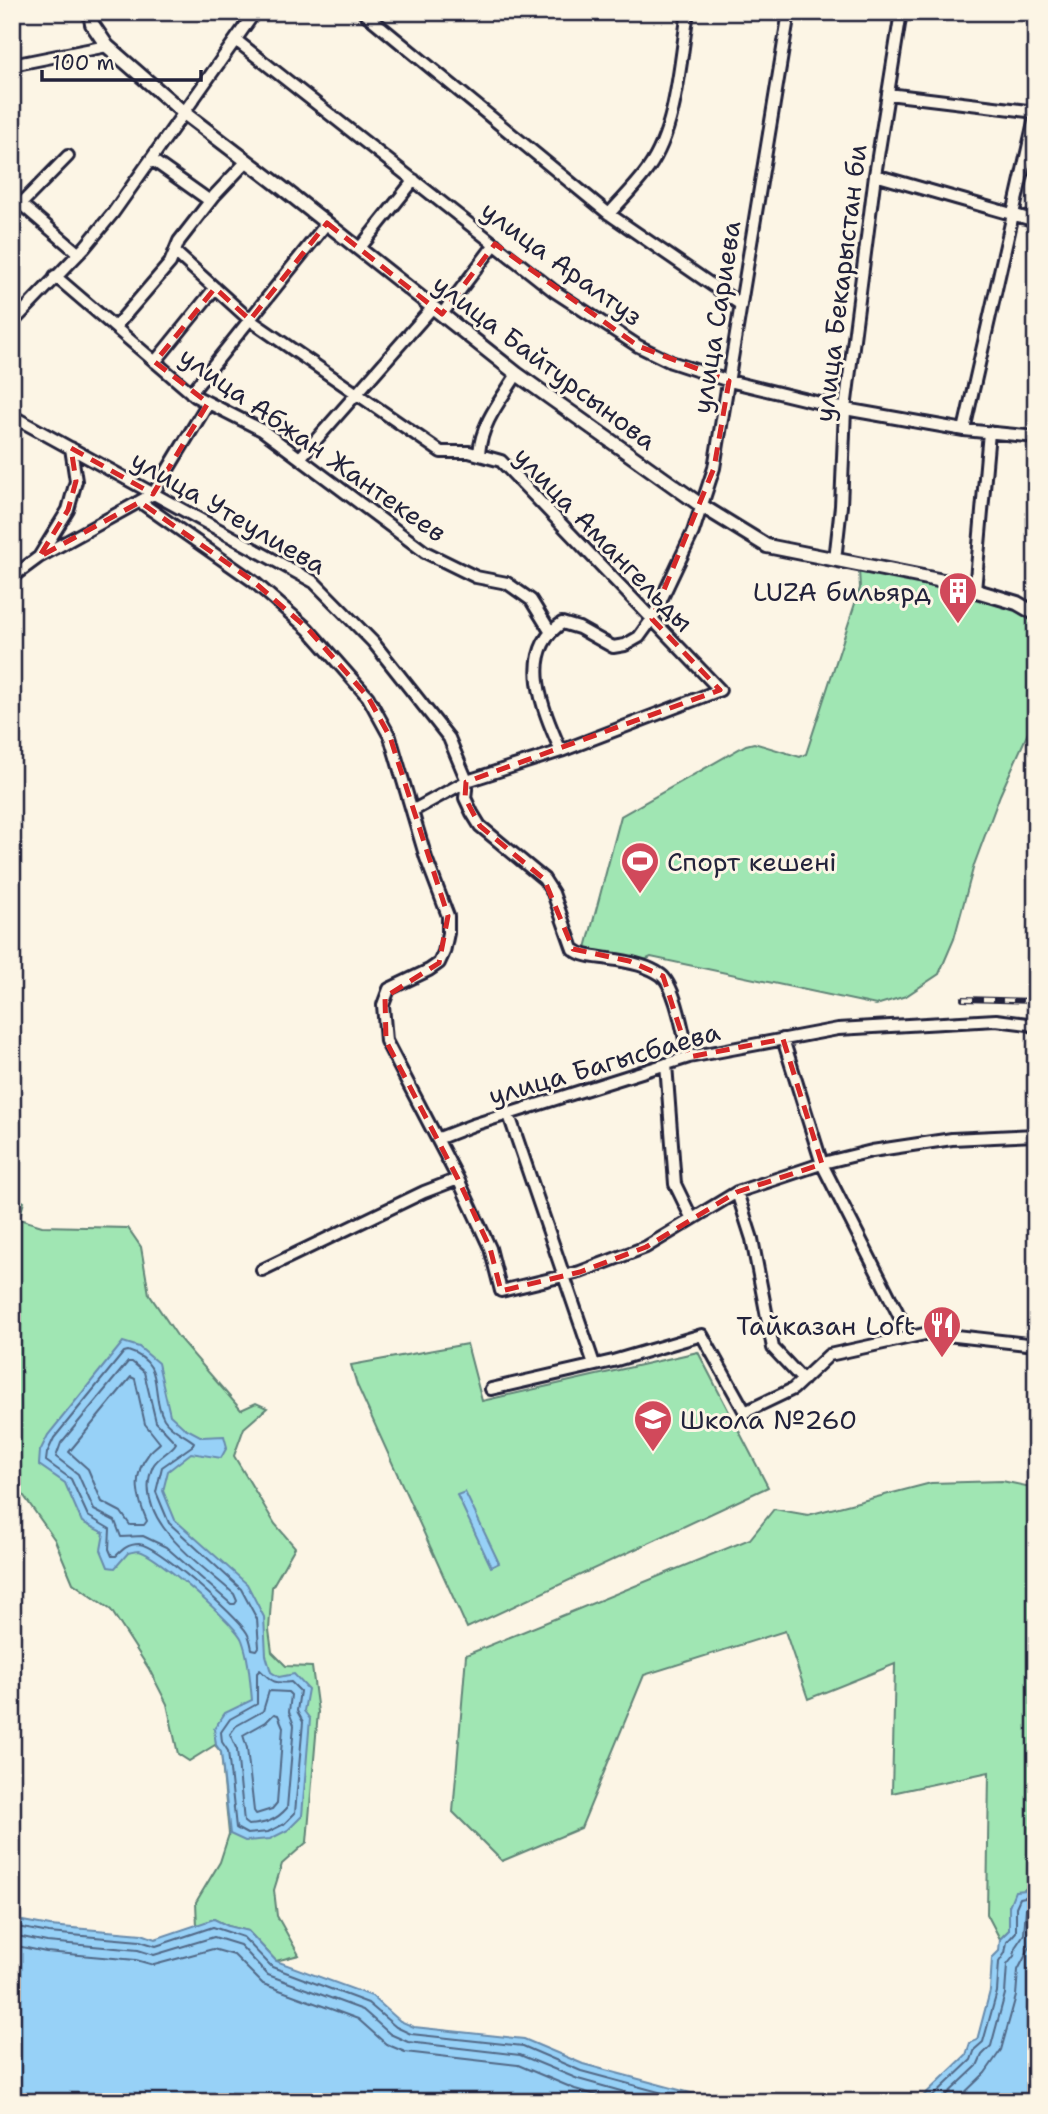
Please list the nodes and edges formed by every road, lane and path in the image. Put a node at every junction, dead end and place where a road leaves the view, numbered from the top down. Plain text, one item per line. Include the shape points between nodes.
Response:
1 (100, 12) edge
2 (255, 12) edge
3 (363, 12) edge
4 (688, 12) edge
5 (789, 12) edge
6 (901, 12) edge
7 (91, 18) edge
8 (237, 41) junction
9 (107, 46) junction
10 (12, 65) edge
11 (888, 94) junction
12 (184, 113) junction
13 (1036, 113) edge
14 (68, 156) dead end
15 (151, 159) junction
16 (247, 161) junction
17 (875, 175) junction
18 (414, 180) junction
19 (16, 200) edge
20 (210, 201) junction
21 (608, 214) junction
22 (1012, 215) junction
23 (1036, 221) edge
24 (327, 223) junction
25 (495, 244) junction
26 (359, 248) junction
27 (175, 251) junction
28 (78, 253) junction
29 (55, 276) junction
30 (215, 288) junction
31 (741, 305) junction
32 (437, 311) junction
33 (250, 320) junction
34 (12, 323) edge
35 (114, 327) junction
36 (155, 362) junction
37 (517, 374) junction
38 (729, 381) junction
39 (191, 393) junction
40 (358, 393) junction
41 (208, 402) junction
42 (845, 409) junction
43 (12, 416) edge
44 (964, 430) junction
45 (989, 432) junction
46 (1036, 437) edge
47 (71, 448) junction
48 (479, 454) junction
49 (300, 458) junction
50 (153, 494) junction
51 (140, 502) junction
52 (702, 506) junction
53 (39, 556) junction
54 (835, 560) junction
55 (12, 577) edge
56 (975, 591) junction
57 (1036, 614) edge
58 (652, 620) junction
59 (550, 631) junction
60 (561, 751) junction
61 (467, 781) junction
62 (412, 811) junction
63 (1036, 1027) edge
64 (783, 1039) junction
65 (689, 1057) junction
66 (666, 1064) junction
67 (509, 1115) junction
68 (1036, 1135) edge
69 (437, 1139) junction
70 (822, 1164) junction
71 (458, 1179) junction
72 (737, 1192) junction
73 (692, 1219) junction
74 (262, 1270) dead end
75 (566, 1276) junction
76 (911, 1337) junction
77 (1036, 1345) edge
78 (594, 1364) junction
79 (803, 1380) junction
80 (491, 1389) dead end

1 - 7 street, улица Байтурсынова
2 - 8 street
3 - 21 street
4 - 21 street via 664,136 649,169
5 - 31 street, улица Сариева
6 - 11 street, улица Бекарыстан би
7 - 9 street, улица Байтурсынова
8 - 12 street
8 - 18 street, улица Аралтуз
9 - 10 street
9 - 12 street, улица Байтурсынова
11 - 13 street
11 - 17 street, улица Бекарыстан би
12 - 15 street
12 - 16 street, улица Байтурсынова
13 - 22 street
14 - 19 street
15 - 20 street
15 - 28 street
16 - 20 street
16 - 24 street, улица Байтурсынова
17 - 22 street
17 - 42 street, улица Бекарыстан би
18 - 25 street, улица Аралтуз
18 - 26 street
19 - 28 street
20 - 27 street
21 - 31 street
22 - 23 street
22 - 44 street
24 - 26 street, улица Байтурсынова
24 - 33 street
25 - 32 street
25 - 38 street, улица Аралтуз via 554,291 638,346
26 - 32 street, улица Байтурсынова
27 - 30 street
27 - 35 street via 170,263
28 - 29 street
29 - 34 street
29 - 35 street, улица Абжан Жантекеев
30 - 33 street
30 - 36 street
31 - 38 street, улица Сариева
32 - 37 street, улица Байтурсынова
32 - 40 street
33 - 39 street
33 - 40 street
35 - 36 street, улица Абжан Жантекеев
36 - 39 street, улица Абжан Жантекеев
37 - 48 street via 486,422
37 - 52 street, улица Байтурсынова
38 - 42 street, улица Аралтуз
38 - 52 street, улица Сариева via 714,468
39 - 41 street, улица Абжан Жантекеев
40 - 48 street, улица Амангельды via 441,452
40 - 49 street
41 - 49 street, улица Абжан Жантекеев via 262,430
41 - 50 street
42 - 44 street, улица Аралтуз
42 - 54 street, улица Бекарыстан би
43 - 47 street, улица Утеулиева
44 - 45 street, улица Аралтуз
45 - 46 street, улица Аралтуз
45 - 56 street
47 - 50 street, улица Утеулиева
47 - 53 street via 76,481 68,510
48 - 58 street, улица Амангельды via 501,461
49 - 59 street, улица Абжан Жантекеев via 425,552 476,577 507,583 523,594
50 - 51 street
50 - 61 street, улица Утеулиева via 314,583 373,642 449,738
51 - 53 street
51 - 62 street via 253,581 316,639 368,697 390,737
52 - 54 street, улица Байтурсынова via 767,546
52 - 58 street, улица Сариева
53 - 55 street
54 - 56 street, улица Байтурсынова
56 - 57 street, улица Байтурсынова via 1017,603
58 - 59 street via 639,637 612,647 562,623
58 - 60 street, улица Амангельды via 720,690
59 - 60 street via 539,649 537,674 543,711
60 - 61 street
61 - 62 street
61 - 65 street, улица Утеулиева via 465,798 480,826 544,879 573,949 629,961 663,976 673,995
62 - 69 street via 448,916 448,933 439,963 389,989 383,1013 386,1041
63 - 64 street, улица Багысбаева via 996,1020 838,1029
64 - 65 street, улица Багысбаева
64 - 70 street
65 - 66 street, улица Багысбаева
66 - 67 street, улица Багысбаева
66 - 73 street via 675,1184
67 - 69 street, улица Багысбаева
67 - 75 street
68 - 70 street via 952,1139 872,1150
69 - 71 street
70 - 72 street
70 - 76 street
71 - 74 street
71 - 75 street via 489,1248 501,1291
72 - 73 street
72 - 79 street via 752,1239 773,1348
73 - 75 street via 646,1247
75 - 78 street
76 - 77 street via 929,1333
76 - 79 street via 830,1355
78 - 79 street via 702,1335 745,1412
78 - 80 street

